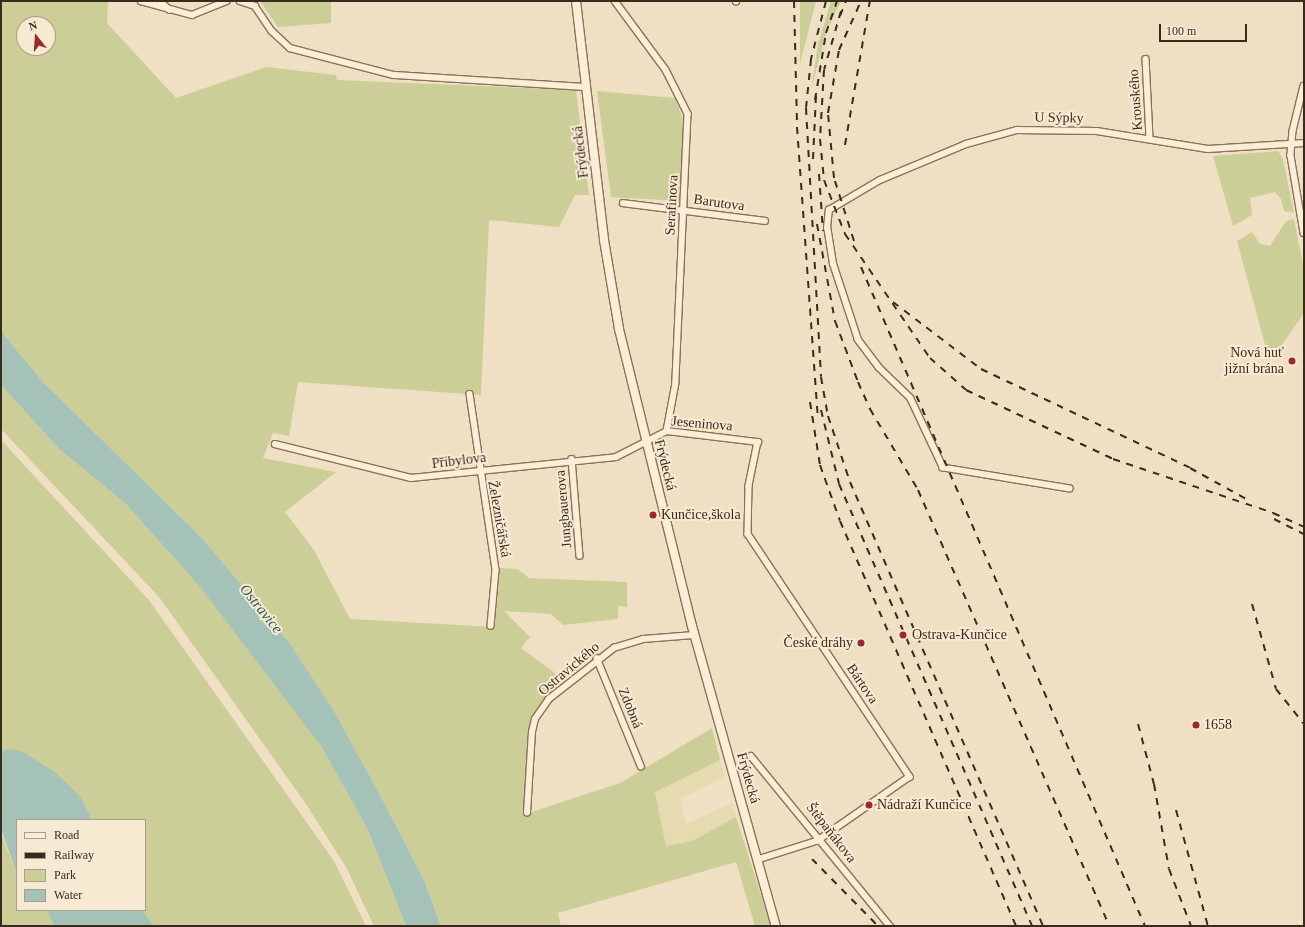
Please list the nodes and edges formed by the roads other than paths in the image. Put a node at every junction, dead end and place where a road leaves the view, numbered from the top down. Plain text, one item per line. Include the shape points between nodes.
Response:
1 (141, 1) edge
2 (160, 1) edge
3 (226, 1) edge
4 (240, 1) edge
5 (576, 1) edge
6 (615, 1) edge
7 (174, 13) junction
8 (1146, 59) dead end
9 (1304, 86) edge
10 (586, 87) junction
11 (1150, 140) junction
12 (1304, 143) edge
13 (1291, 144) junction
14 (623, 203) dead end
15 (684, 209) junction
16 (765, 221) dead end
17 (1304, 233) edge
18 (470, 394) dead end
19 (666, 431) junction
20 (646, 442) junction
21 (758, 442) joint
22 (275, 444) dead end
23 (572, 459) junction
24 (478, 470) junction
25 (1070, 489) dead end
26 (580, 556) dead end
27 (491, 626) dead end
28 (694, 635) junction
29 (597, 658) junction
30 (751, 756) dead end
31 (641, 766) dead end
32 (527, 813) dead end
33 (818, 841) junction
34 (758, 860) junction
35 (776, 926) edge
36 (890, 926) edge

1 - 7 street
2 - 7 street
3 - 7 street via 192,15
4 - 10 street via 255,6 272,31 290,48 394,75
5 - 10 main road, Frýdecká
6 - 15 street, Serafinova via 666,70 688,114
8 - 11 street, Krouského
9 - 13 street
10 - 20 main road, Frýdecká via 609,278
11 - 13 street, U Sýpky via 1208,149
11 - 25 street, U Sýpky via 1068,128 1017,130 966,144 880,180 829,210 827,228 833,264 858,340 879,368 910,398 943,468
12 - 13 street, U Sýpky
13 - 17 street
14 - 15 street, Barutova
15 - 16 street, Barutova
15 - 19 street, Serafinova via 676,383
18 - 24 street, Železničářská
19 - 20 street, Jeseninova
19 - 21 street, Jeseninova
20 - 23 street, Přibylova via 616,457
20 - 28 main road, Frýdecká
21 - 33 street, Bártova via 749,486 748,534 910,777
22 - 24 street, Přibylova via 402,478
23 - 24 street, Přibylova
23 - 26 street, Jungbauerova
24 - 27 street, Železničářská via 496,570
28 - 29 street, Ostravického via 643,639 614,648
28 - 34 main road, Frýdecká
29 - 31 street, Zdobná
29 - 32 street, Ostravického via 550,699 535,719
30 - 33 street, Štěpaňákova via 814,829
33 - 34 street, Bártova
33 - 36 street, Štěpaňákova
34 - 35 main road, Frýdecká

